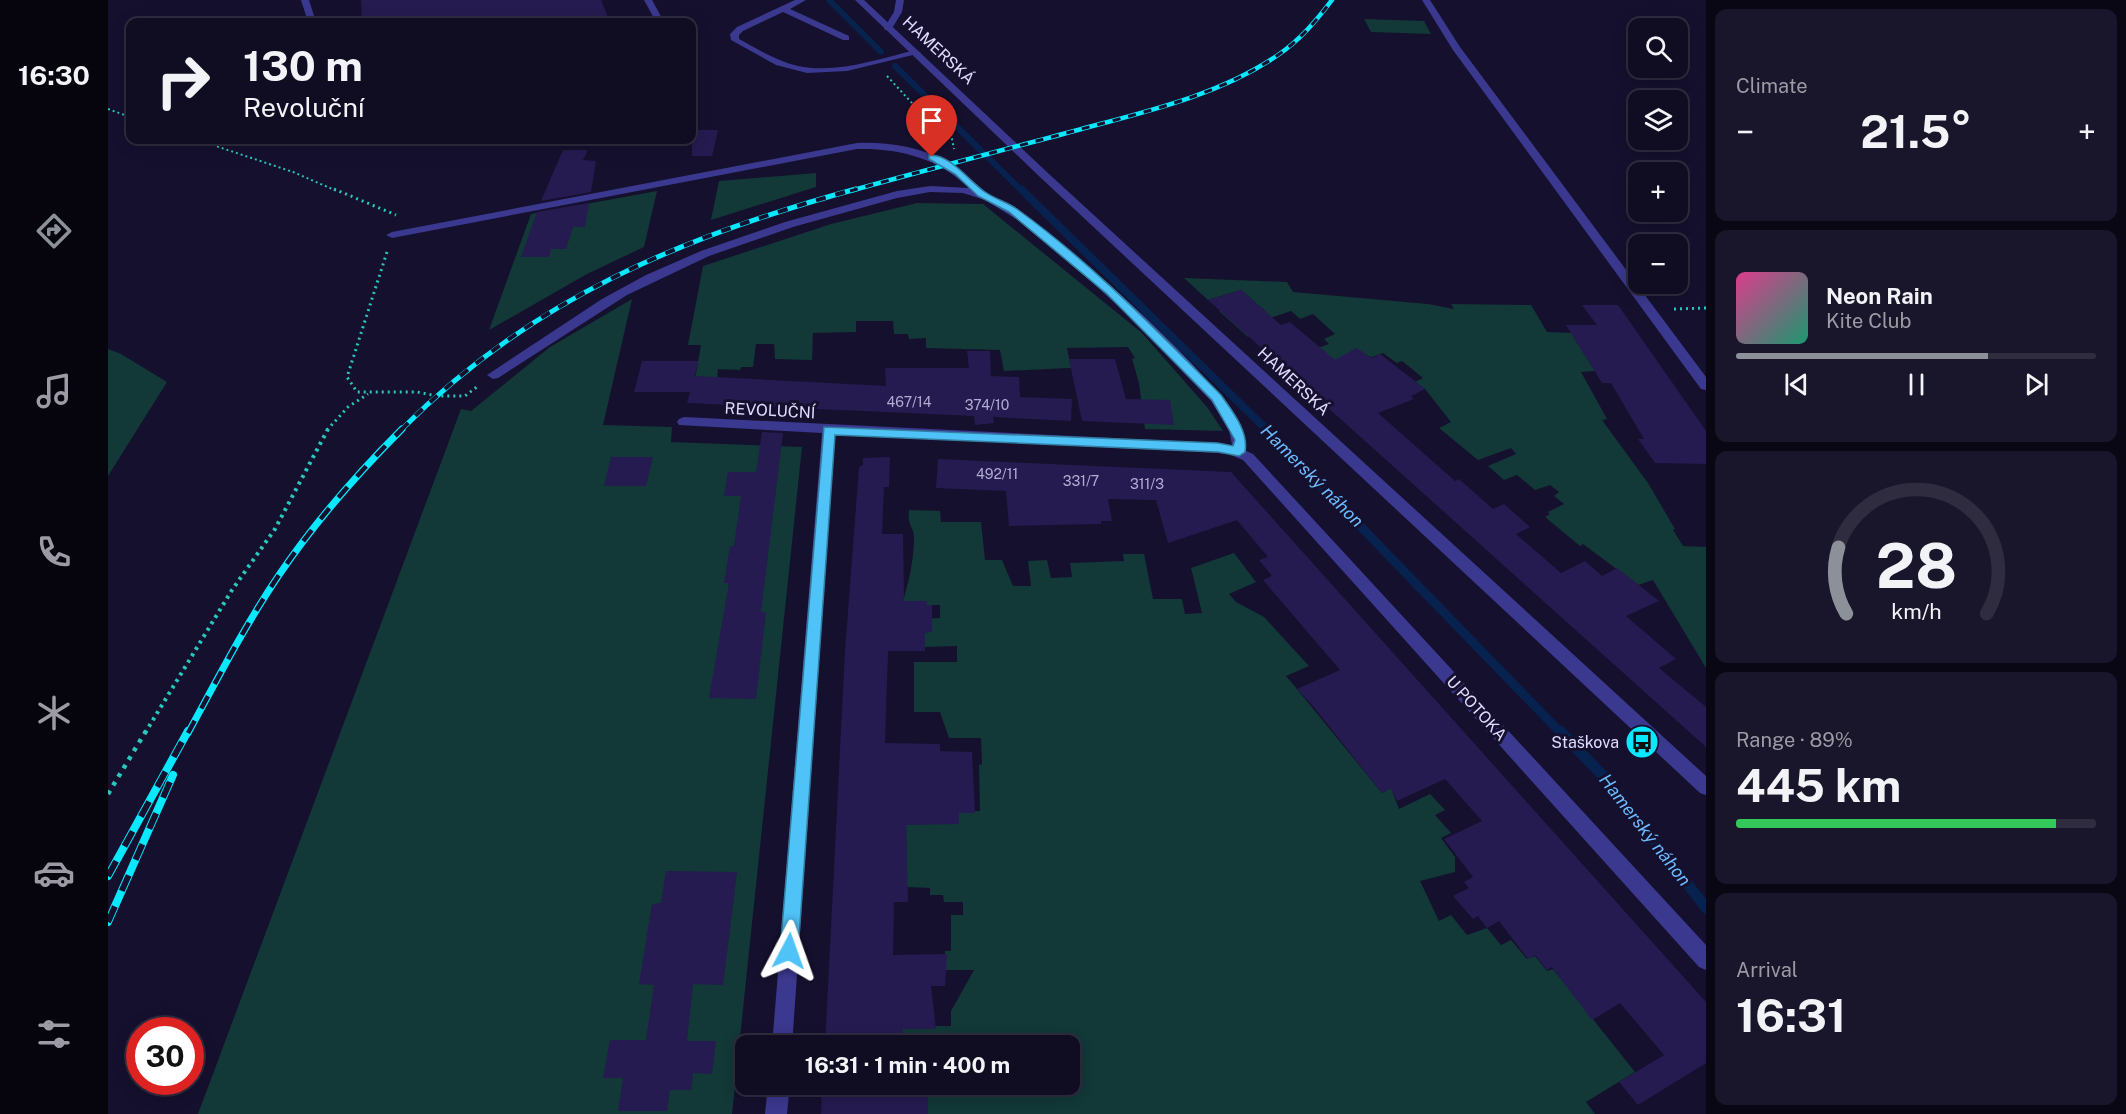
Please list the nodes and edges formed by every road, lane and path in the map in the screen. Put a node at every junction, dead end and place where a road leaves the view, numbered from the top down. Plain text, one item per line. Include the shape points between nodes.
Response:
1 (305, 0) edge
2 (648, 0) edge
3 (802, 0) edge
4 (860, 0) edge
5 (900, 0) edge
6 (1426, 0) edge
7 (783, 9) junction
8 (311, 18) edge
9 (658, 18) edge
10 (888, 27) junction
11 (846, 38) dead end
12 (916, 53) junction
13 (874, 62) junction
14 (108, 109) edge
15 (126, 116) edge
16 (210, 144) edge
17 (942, 163) junction
18 (981, 194) junction
19 (408, 230) junction
20 (392, 235) joint
21 (1706, 308) edge
22 (1651, 309) junction
23 (493, 375) joint
24 (1706, 386) edge
25 (368, 394) junction
26 (684, 422) dead end
27 (829, 430) junction
28 (1243, 454) junction
29 (1706, 787) edge
30 (108, 794) edge
31 (1706, 960) edge
32 (783, 1035) edge
33 (778, 1095) edge
34 (776, 1114) edge

1 - 8 street
2 - 9 street
3 - 7 street
4 - 10 street, HAMERSKÁ
5 - 10 street via 898,12
6 - 22 street via 1456,48
7 - 11 street
7 - 13 street via 736,32 735,40 804,70 822,71
10 - 12 street, HAMERSKÁ
12 - 13 street
12 - 29 street, HAMERSKÁ
13 - 17 path via 923,116 952,139 953,152
14 - 15 path
16 - 19 path via 293,172 404,219
17 - 18 street via 959,172
17 - 19 street via 899,147 857,146
18 - 23 street via 947,188 914,190 743,237 624,291
18 - 28 street via 1012,210 1055,244 1182,361 1228,415 1241,440
19 - 20 street
20 - 25 path via 347,377 357,392
21 - 22 path
22 - 24 street
23 - 25 path via 465,396 417,392
25 - 30 path via 348,407 326,431 275,529 232,590
26 - 27 street, REVOLUČNÍ
27 - 28 street, REVOLUČNÍ via 1218,448
27 - 32 street
28 - 31 street, U POTOKA
33 - 34 street

